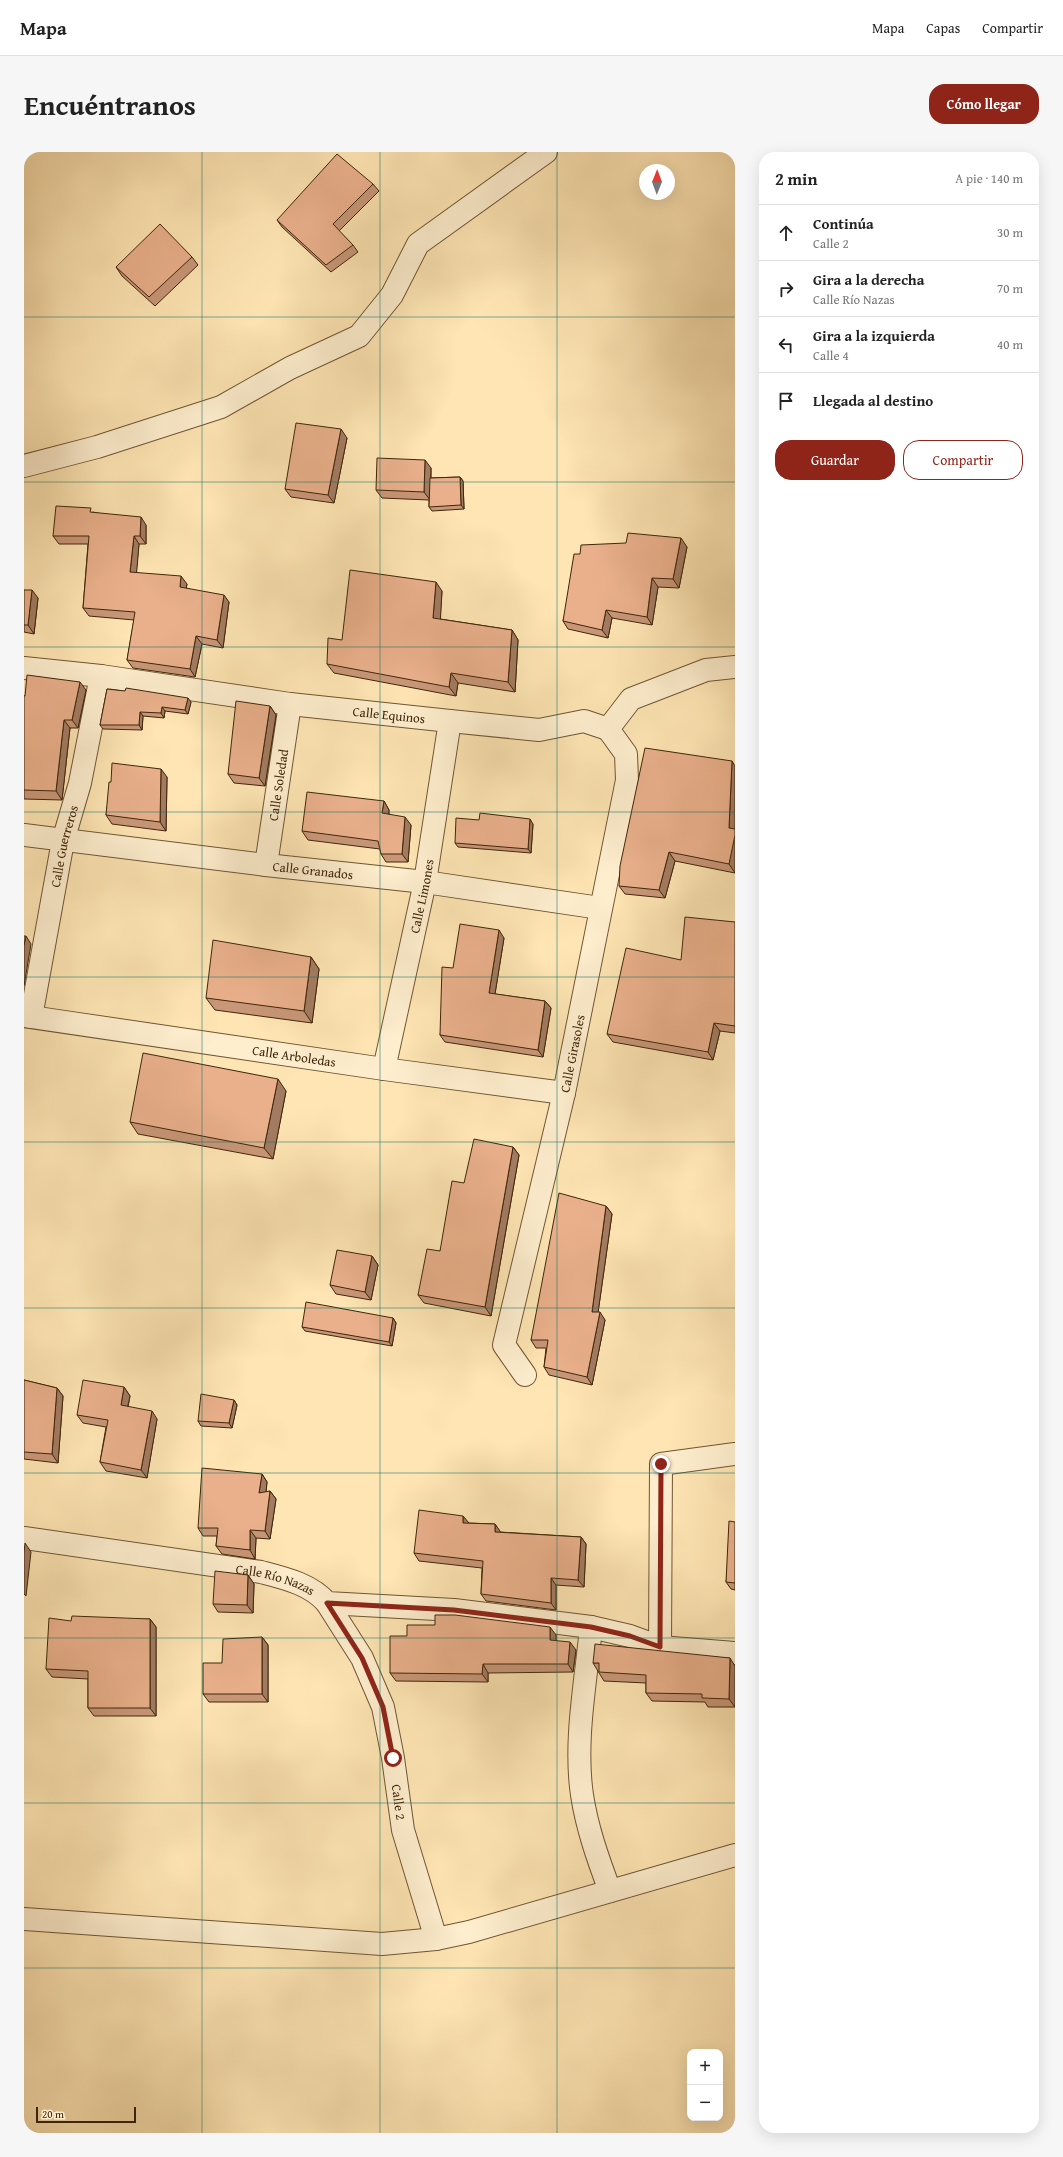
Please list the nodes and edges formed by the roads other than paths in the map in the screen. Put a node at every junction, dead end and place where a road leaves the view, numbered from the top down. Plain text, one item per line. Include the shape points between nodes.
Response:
1 (546, 152) edge
2 (24, 466) edge
3 (735, 667) edge
4 (24, 668) edge
5 (101, 676) junction
6 (290, 704) junction
7 (450, 721) junction
8 (608, 729) junction
9 (24, 835) edge
10 (63, 841) junction
11 (266, 865) junction
12 (425, 882) junction
13 (600, 908) junction
14 (28, 1016) edge
15 (384, 1069) junction
16 (564, 1093) junction
17 (525, 1375) dead end
18 (735, 1454) edge
19 (24, 1538) edge
20 (327, 1603) junction
21 (591, 1627) junction
22 (660, 1647) junction
23 (735, 1654) edge
24 (735, 1855) edge
25 (610, 1891) junction
26 (24, 1919) edge
27 (436, 1940) junction

1 - 2 street via 418,244 392,295 358,336 290,368 221,407
3 - 8 street via 706,670 631,699
4 - 5 street, Calle Equinos
5 - 6 street, Calle Equinos
5 - 10 street, Calle Guerreros via 80,783
6 - 7 street, Calle Equinos
6 - 11 street, Calle Soledad
7 - 8 street, Calle Equinos via 540,730 584,721
7 - 12 street, Calle Limones
8 - 13 street, Calle Girasoles via 626,754 628,768
9 - 10 street, Calle Granados
10 - 11 street, Calle Granados
10 - 14 street, Calle Guerreros
11 - 12 street, Calle Granados
12 - 13 street, Calle Granados
12 - 15 street, Calle Limones
13 - 16 street, Calle Girasoles
14 - 15 street, Calle Arboledas
15 - 16 street, Calle Arboledas
16 - 17 street, Calle Girasoles via 504,1345
18 - 22 street via 661,1464
19 - 20 street, Calle Río Nazas via 261,1572 318,1592
20 - 21 street, Calle Río Nazas via 454,1610
20 - 27 street, Calle 2 via 362,1658 383,1707 403,1830
21 - 22 street, Calle Río Nazas via 630,1636
21 - 25 street via 579,1743 582,1794 593,1844
22 - 23 street, Calle Río Nazas
24 - 25 street
25 - 27 street
26 - 27 street via 382,1944

